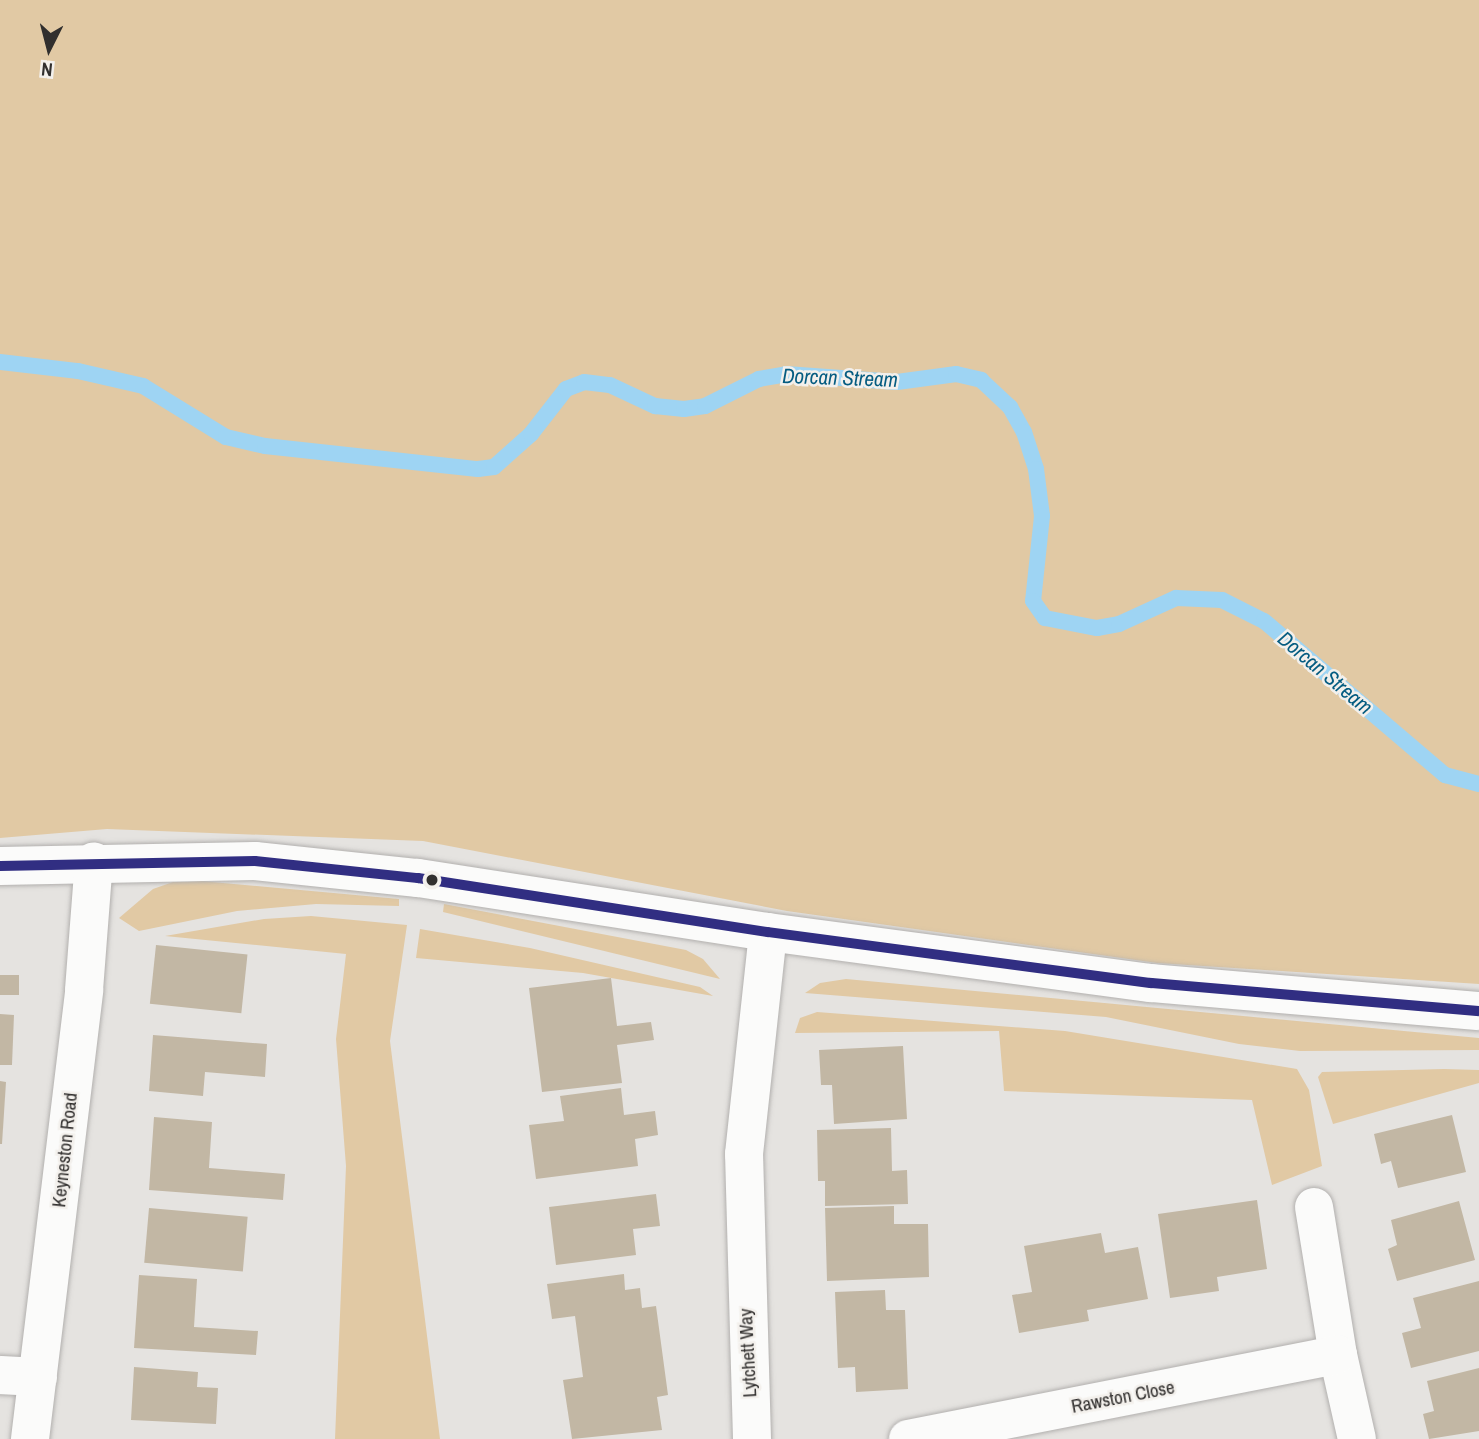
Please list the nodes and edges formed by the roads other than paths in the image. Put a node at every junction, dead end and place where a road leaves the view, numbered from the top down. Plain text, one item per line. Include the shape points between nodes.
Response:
1 (94, 861) junction
2 (0, 866) edge
3 (768, 932) junction
4 (1479, 1011) edge
5 (1314, 1208) dead end
6 (1338, 1355) junction
7 (0, 1375) edge
8 (38, 1377) junction
9 (30, 1439) edge
10 (752, 1439) edge
11 (908, 1439) edge
12 (1357, 1439) edge

1 - 2 street
1 - 3 street via 255,861 418,878
1 - 8 street, Keyneston Road via 84,990
3 - 4 street via 1151,983
3 - 10 street, Lytchett Way via 743,1179
5 - 6 street
6 - 11 street, Rawston Close
6 - 12 street
7 - 8 street
8 - 9 street, Keyneston Road

